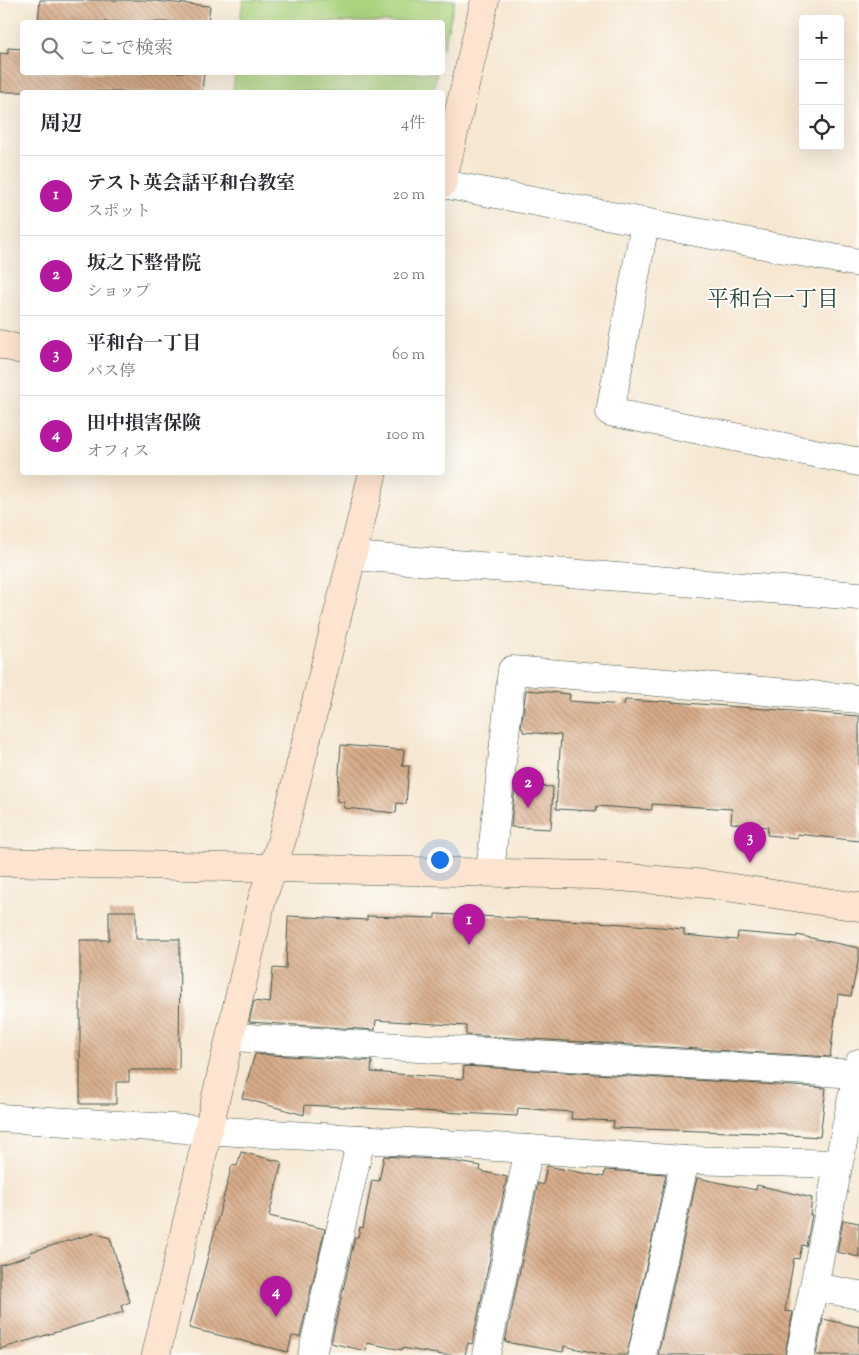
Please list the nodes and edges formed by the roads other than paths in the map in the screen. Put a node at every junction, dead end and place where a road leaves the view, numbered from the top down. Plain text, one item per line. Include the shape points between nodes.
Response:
1 (485, 0) edge
2 (445, 175) edge
3 (445, 184) edge
4 (645, 223) junction
5 (859, 263) edge
6 (0, 344) edge
7 (20, 349) edge
8 (859, 462) edge
9 (372, 475) edge
10 (352, 556) junction
11 (859, 596) edge
12 (859, 699) edge
13 (0, 862) edge
14 (272, 867) junction
15 (490, 872) junction
16 (859, 907) edge
17 (231, 1037) junction
18 (858, 1068) edge
19 (854, 1114) edge
20 (0, 1118) edge
21 (209, 1130) junction
22 (361, 1138) junction
23 (529, 1149) junction
24 (685, 1160) junction
25 (838, 1164) junction
26 (814, 1286) junction
27 (859, 1294) edge
28 (156, 1355) edge
29 (312, 1355) edge
30 (486, 1355) edge
31 (642, 1355) edge
32 (800, 1355) edge

1 - 2 street
3 - 4 street
4 - 5 street
4 - 8 street via 610,412
6 - 7 street
9 - 10 street
10 - 11 street
10 - 14 street via 282,839
12 - 15 street via 512,670
13 - 14 street
14 - 15 street
14 - 17 street
15 - 16 street via 594,875 707,884
17 - 18 street
17 - 21 street
18 - 19 street
19 - 25 street
20 - 21 street
21 - 22 street
21 - 28 street
22 - 23 street
22 - 29 street
23 - 24 street
23 - 30 street
24 - 25 street
24 - 31 street
25 - 26 street
26 - 27 street
26 - 32 street

